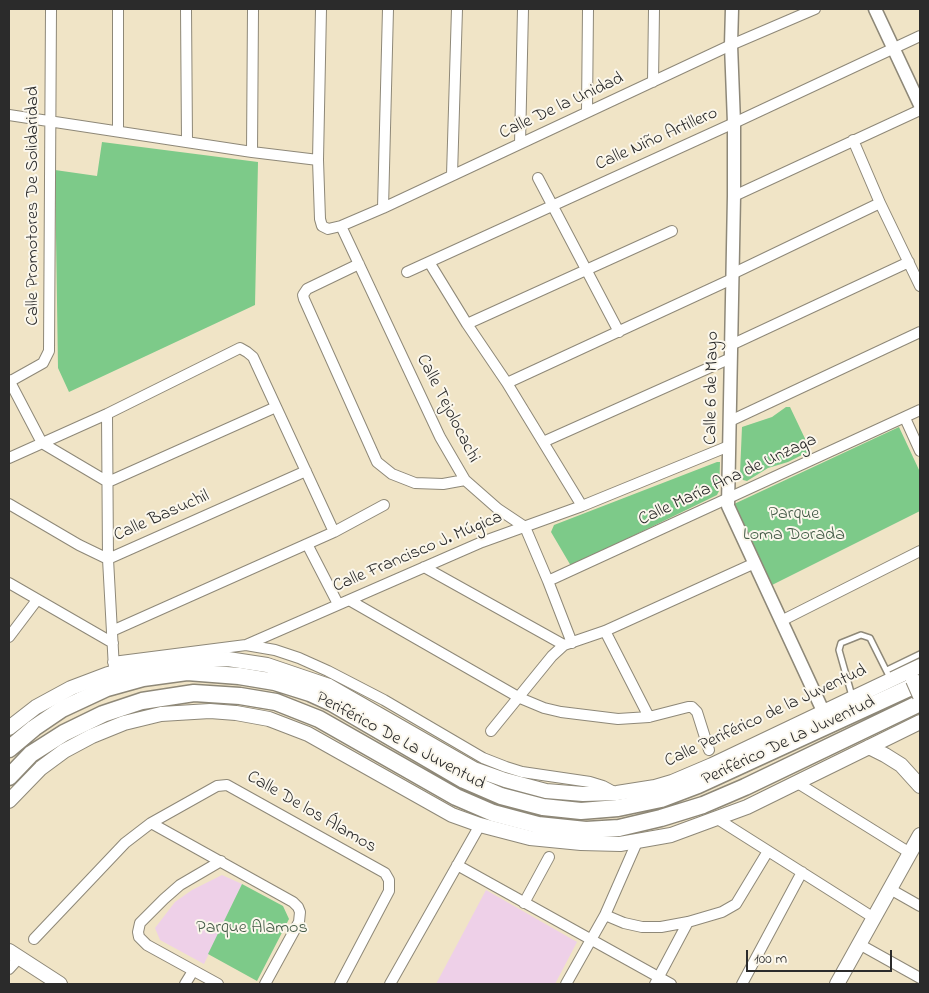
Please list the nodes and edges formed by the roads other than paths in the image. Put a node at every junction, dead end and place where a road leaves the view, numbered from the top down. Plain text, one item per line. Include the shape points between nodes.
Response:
1 (51, 9) edge
2 (118, 9) edge
3 (186, 9) edge
4 (253, 9) edge
5 (321, 9) edge
6 (388, 9) edge
7 (457, 9) edge
8 (523, 9) edge
9 (588, 9) edge
10 (654, 9) edge
11 (732, 9) edge
12 (815, 9) edge
13 (875, 9) edge
14 (920, 36) edge
15 (730, 45) junction
16 (894, 48) junction
17 (653, 82) junction
18 (920, 105) edge
19 (920, 110) edge
20 (587, 112) junction
21 (9, 115) edge
22 (50, 120) junction
23 (734, 123) junction
24 (118, 131) junction
25 (852, 140) junction
26 (187, 142) junction
27 (520, 144) junction
28 (252, 152) junction
29 (318, 160) junction
30 (452, 176) junction
31 (538, 178) dead end
32 (734, 196) junction
33 (880, 203) junction
34 (553, 206) junction
35 (383, 208) junction
36 (341, 226) junction
37 (672, 231) dead end
38 (429, 262) junction
39 (909, 262) junction
40 (359, 264) junction
41 (586, 271) junction
42 (407, 272) dead end
43 (732, 277) junction
44 (920, 286) edge
45 (467, 324) junction
46 (619, 332) junction
47 (920, 332) edge
48 (731, 352) junction
49 (9, 381) edge
50 (507, 383) junction
51 (276, 408) junction
52 (920, 410) edge
53 (107, 414) junction
54 (905, 418) junction
55 (730, 421) junction
56 (543, 442) junction
57 (42, 443) junction
58 (729, 446) junction
59 (920, 452) edge
60 (9, 458) edge
61 (306, 472) junction
62 (466, 480) junction
63 (108, 482) junction
64 (728, 500) junction
65 (9, 504) edge
66 (384, 505) dead end
67 (582, 506) junction
68 (525, 527) junction
69 (334, 532) junction
70 (307, 544) junction
71 (920, 551) edge
72 (108, 559) junction
73 (754, 563) junction
74 (424, 567) junction
75 (548, 581) junction
76 (9, 583) edge
77 (37, 600) junction
78 (349, 600) junction
79 (338, 604) junction
80 (782, 621) junction
81 (112, 631) junction
82 (605, 631) junction
83 (9, 637) edge
84 (113, 643) junction
85 (568, 644) junction
86 (246, 645) junction
87 (920, 654) edge
88 (114, 667) junction
89 (889, 675) junction
90 (915, 675) edge
91 (920, 696) edge
92 (520, 698) junction
93 (852, 698) junction
94 (920, 703) edge
95 (824, 711) junction
96 (649, 717) junction
97 (920, 722) edge
98 (9, 728) edge
99 (492, 731) dead end
100 (869, 747) junction
101 (9, 749) edge
102 (709, 750) dead end
103 (9, 777) edge
104 (521, 778) junction
105 (796, 782) junction
106 (920, 786) edge
107 (9, 801) edge
108 (716, 818) junction
109 (151, 823) junction
110 (480, 825) junction
111 (920, 835) edge
112 (637, 842) junction
113 (768, 851) junction
114 (910, 853) junction
115 (549, 857) dead end
116 (221, 861) junction
117 (457, 865) junction
118 (802, 872) junction
119 (890, 889) junction
120 (524, 903) junction
121 (920, 906) edge
122 (604, 915) junction
123 (874, 918) junction
124 (688, 922) junction
125 (34, 939) dead end
126 (590, 940) junction
127 (859, 944) junction
128 (14, 955) edge
129 (9, 969) edge
130 (196, 972) junction
131 (920, 978) edge
132 (657, 981) edge
133 (57, 984) edge
134 (185, 984) edge
135 (194, 984) edge
136 (218, 984) edge
137 (265, 984) edge
138 (340, 984) edge
139 (390, 984) edge
140 (566, 984) edge
141 (671, 984) edge
142 (742, 984) edge
143 (837, 984) edge

1 - 22 street, Calle Promotores De Solidaridad
2 - 24 street
3 - 26 street
4 - 28 street
5 - 29 street
6 - 35 street
7 - 30 street
8 - 27 street
9 - 20 street
10 - 17 street
11 - 15 street, Calle 6 de Mayo
12 - 15 street, Calle De la Unidad
13 - 16 street
14 - 16 street, Calle Niño Artillero
15 - 17 street, Calle De la Unidad
15 - 23 street, Calle 6 de Mayo
16 - 18 street
16 - 23 street, Calle Niño Artillero
17 - 20 street, Calle De la Unidad
19 - 25 street
20 - 27 street, Calle De la Unidad
21 - 22 street
22 - 24 street
22 - 49 street, Calle Promotores De Solidaridad via 49,351 43,363
23 - 32 street, Calle 6 de Mayo
23 - 34 street, Calle Niño Artillero
24 - 26 street
25 - 32 street
25 - 33 street
26 - 28 street
27 - 30 street, Calle De la Unidad
28 - 29 street
29 - 36 street, Calle De la Unidad via 322,226 328,229
30 - 35 street, Calle De la Unidad
31 - 34 street
32 - 43 street, Calle 6 de Mayo
33 - 39 street
33 - 43 street
34 - 38 street, Calle Niño Artillero
34 - 41 street
35 - 36 street, Calle De la Unidad
36 - 40 street, Calle Tejolocachi
37 - 41 street
38 - 42 street, Calle Niño Artillero
38 - 45 street
39 - 44 street
39 - 48 street
40 - 62 street, Calle Tejolocachi via 440,437
40 - 62 street via 307,289 303,295 377,462 392,474 415,483 443,484
41 - 45 street
41 - 46 street
43 - 46 street
43 - 48 street, Calle 6 de Mayo
45 - 50 street
46 - 50 street
47 - 55 street
48 - 55 street, Calle 6 de Mayo
48 - 56 street
49 - 57 street
50 - 56 street
51 - 53 street via 253,357 240,348
51 - 61 street
51 - 63 street
52 - 54 street, Calle María Ana de Unzaga
53 - 57 street
53 - 63 street
54 - 59 street
54 - 64 street, Calle María Ana de Unzaga
55 - 58 street, Calle 6 de Mayo
56 - 67 street
57 - 60 street
57 - 63 street
58 - 64 street, Calle 6 de Mayo
58 - 67 street, Calle Francisco J. Múgica
61 - 69 street
61 - 72 street, Calle Basuchil
62 - 68 street, Calle Tejolocachi via 498,509
63 - 72 street
64 - 73 street, Calle 6 de Mayo
64 - 75 street, Calle María Ana de Unzaga
65 - 72 street, Calle Basuchil
66 - 69 street
67 - 68 street, Calle Francisco J. Múgica
68 - 74 street, Calle Francisco J. Múgica
68 - 75 street
69 - 70 street
70 - 79 street
70 - 81 street
71 - 80 street
72 - 81 street
73 - 80 street, Calle 6 de Mayo
73 - 82 street
74 - 78 street, Calle Francisco J. Múgica
74 - 85 street
75 - 85 street
76 - 77 street
77 - 83 street
77 - 84 street
78 - 79 street, Calle Francisco J. Múgica
78 - 92 street
79 - 86 street, Calle Francisco J. Múgica
80 - 95 street, Calle 6 de Mayo
81 - 84 street
82 - 85 street
82 - 96 street
84 - 88 street
85 - 92 street via 552,656
86 - 88 street, Calle Francisco J. Múgica
86 - 104 street via 275,650 328,671
87 - 89 lane
88 - 98 main road, Calle Periférico de la Juventud via 36,707
88 - 104 main road, Calle Periférico de la Juventud via 228,659 266,665 329,686 474,769
89 - 90 main road, Calle Periférico de la Juventud
89 - 93 main road, Calle Periférico de la Juventud
89 - 93 lane via 870,638 861,635 841,643 840,653
90 - 91 main road, bridge
90 - 101 highway, Periférico De La Juventud via 732,770 661,799 618,808 581,811 543,807 501,796 464,780 332,703 275,682 239,676 187,672 143,678 107,688 62,710
92 - 96 street via 562,712 618,719
92 - 99 street
93 - 95 main road, Calle Periférico de la Juventud
94 - 103 highway, Periférico De La Juventud via 745,787 661,818 620,828 586,830 538,824 493,813 456,797 319,719 276,702 240,696 194,693 142,701 103,714 31,754
95 - 104 main road, Calle Periférico de la Juventud via 712,765 655,787 583,794 546,790
96 - 102 street via 692,707 698,712
97 - 100 main road
100 - 105 main road
100 - 106 main road via 900,765
105 - 108 main road via 747,807
105 - 114 street
107 - 110 main road via 41,768 64,751 124,723 161,714 236,712 269,719 308,734 452,815
108 - 112 main road via 671,835
108 - 113 street
109 - 116 street
109 - 125 street, Calle De los Álamos via 125,843
109 - 138 street, Calle De los Álamos via 217,786 227,784 385,874 389,880 389,891
110 - 112 main road via 556,841
110 - 117 street
111 - 114 main road
112 - 122 street
113 - 118 street
113 - 124 street via 736,904 722,912
114 - 119 main road
115 - 120 street
116 - 130 street via 180,885 138,928 142,942
116 - 137 street via 293,902 300,912 299,922
117 - 120 street
117 - 139 street
118 - 123 street
118 - 142 street
119 - 121 street
119 - 123 main road
120 - 126 street
122 - 124 street via 642,927
122 - 126 street
123 - 127 main road
124 - 132 street
126 - 132 street
126 - 140 street
127 - 131 street
127 - 143 main road
128 - 129 street
128 - 133 main road
130 - 134 street
130 - 135 street
130 - 136 street
132 - 141 street

